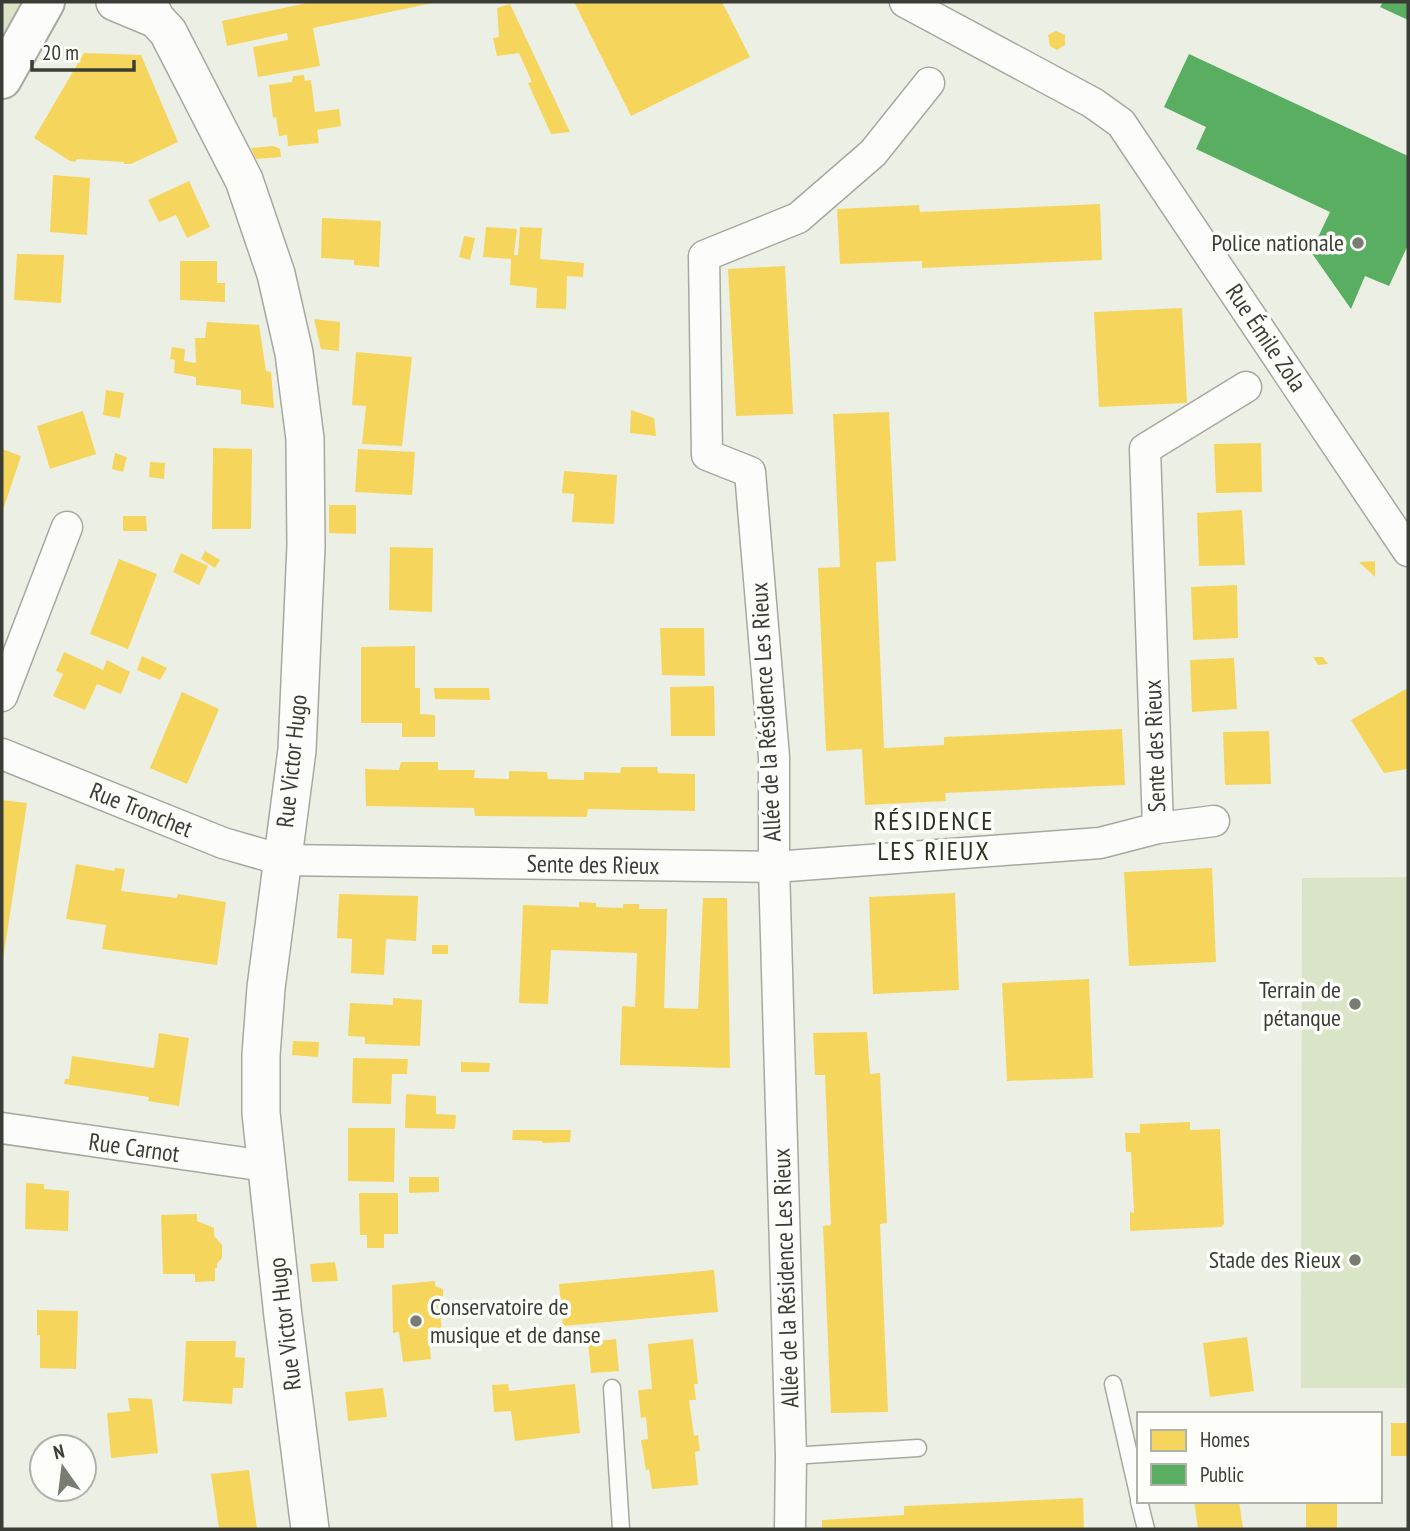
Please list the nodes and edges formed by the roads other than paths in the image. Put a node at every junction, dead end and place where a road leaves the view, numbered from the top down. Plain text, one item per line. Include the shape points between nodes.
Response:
1 (45, 2) edge
2 (75, 2) edge
3 (115, 2) edge
4 (905, 2) edge
5 (151, 10) edge
6 (28, 36) junction
7 (2, 79) edge
8 (929, 83) dead end
9 (1246, 387) dead end
10 (67, 527) dead end
11 (1408, 551) edge
12 (2, 696) edge
13 (2, 754) edge
14 (1214, 821) dead end
15 (1158, 828) junction
16 (282, 860) junction
17 (774, 867) junction
18 (2, 1128) edge
19 (266, 1166) junction
20 (1113, 1384) dead end
21 (612, 1388) dead end
22 (918, 1448) dead end
23 (791, 1456) junction
24 (1137, 1491) edge
25 (1140, 1503) edge
26 (310, 1529) edge
27 (621, 1529) edge
28 (790, 1529) edge
29 (1146, 1529) edge

1 - 6 main road
2 - 6 main road
3 - 5 street, Rue Victor Hugo
4 - 11 street, Rue Émile Zola via 1071,90 1121,123
5 - 16 street, Rue Victor Hugo via 168,32 244,180 276,274 294,353 305,439 306,546 297,750
6 - 7 main road
8 - 17 street, Allée de la Résidence Les Rieux via 873,153 798,218 704,256 707,455 750,471 774,757
9 - 15 street, Sente des Rieux via 1145,449
10 - 12 street
13 - 16 street, Rue Tronchet via 223,843
14 - 15 street
15 - 17 street, Sente des Rieux via 1100,843
16 - 17 street, Sente des Rieux
16 - 19 street, Rue Victor Hugo via 261,1055
17 - 23 street, Allée de la Résidence Les Rieux
18 - 19 street, Rue Carnot
19 - 26 street, Rue Victor Hugo
20 - 24 lane
21 - 27 lane
22 - 23 lane
23 - 28 street, Allée de la Résidence Les Rieux
25 - 29 lane

